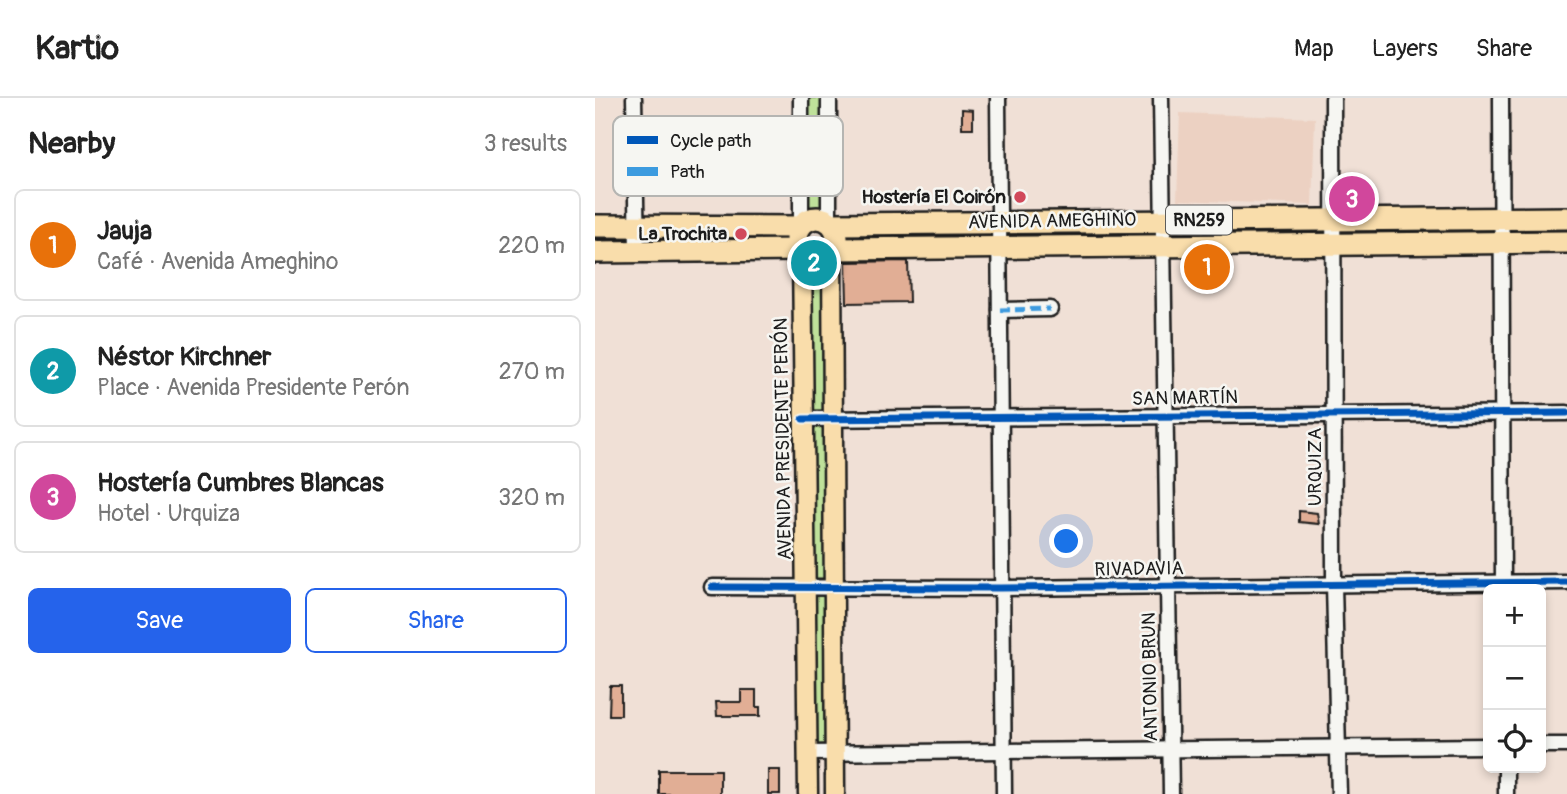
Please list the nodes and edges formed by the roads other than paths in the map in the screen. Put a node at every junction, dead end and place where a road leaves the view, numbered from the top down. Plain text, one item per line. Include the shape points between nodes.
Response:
1 (634, 98) edge
2 (801, 98) edge
3 (829, 98) edge
4 (998, 98) edge
5 (1161, 98) edge
6 (1333, 98) edge
7 (1501, 98) edge
8 (634, 116) edge
9 (801, 116) edge
10 (829, 116) edge
11 (636, 196) edge
12 (801, 196) edge
13 (831, 196) edge
14 (1567, 218) edge
15 (1502, 219) junction
16 (1162, 220) junction
17 (1335, 221) junction
18 (999, 222) junction
19 (831, 223) junction
20 (595, 226) edge
21 (637, 226) junction
22 (801, 226) junction
23 (1567, 242) edge
24 (1503, 243) junction
25 (1000, 245) junction
26 (1163, 245) junction
27 (1334, 245) junction
28 (802, 250) junction
29 (833, 250) junction
30 (637, 251) junction
31 (595, 252) edge
32 (1050, 309) dead end
33 (1000, 310) junction
34 (1334, 412) junction
35 (1504, 412) junction
36 (1567, 412) edge
37 (1165, 414) junction
38 (1000, 416) junction
39 (832, 418) junction
40 (803, 419) junction
41 (1567, 582) edge
42 (1168, 584) junction
43 (1334, 584) junction
44 (1503, 584) edge
45 (1535, 584) edge
46 (807, 586) junction
47 (833, 586) junction
48 (1483, 586) edge
49 (712, 587) dead end
50 (1000, 588) junction
51 (1546, 745) edge
52 (1567, 745) edge
53 (1483, 746) edge
54 (1340, 747) junction
55 (1170, 749) junction
56 (1003, 751) junction
57 (808, 753) junction
58 (835, 753) junction
59 (1506, 773) edge
60 (808, 794) edge
61 (835, 794) edge
62 (1004, 794) edge
63 (1171, 794) edge
64 (1339, 794) edge
65 (1506, 794) edge

1 - 8 street
2 - 9 street
3 - 10 street
4 - 18 street
5 - 16 street, ANTONIO BRUN
6 - 17 street, URQUIZA
7 - 15 street
11 - 21 street
12 - 22 street
13 - 19 street
14 - 15 highway, AVENIDA AMEGHINO / RN259
15 - 17 highway, AVENIDA AMEGHINO / RN259
15 - 24 street
16 - 17 highway, AVENIDA AMEGHINO / RN259
16 - 18 highway, AVENIDA AMEGHINO / RN259
16 - 26 street, ANTONIO BRUN
17 - 27 street, URQUIZA
18 - 19 highway, AVENIDA AMEGHINO / RN259
18 - 25 street
19 - 22 highway, RN259 via 813,218
19 - 29 highway via 837,236
20 - 21 highway, RN259
21 - 22 highway, RN259
21 - 30 street
22 - 28 highway via 797,238
23 - 24 highway, AVENIDA AMEGHINO / RN259
24 - 27 highway, AVENIDA AMEGHINO / RN259
24 - 35 street
25 - 26 highway, AVENIDA AMEGHINO / RN259
25 - 29 highway, AVENIDA AMEGHINO / RN259
25 - 33 street
26 - 27 highway, AVENIDA AMEGHINO / RN259
26 - 37 street, ANTONIO BRUN
27 - 34 street, URQUIZA
28 - 29 highway, RN259 via 819,258
28 - 30 highway, RN259
28 - 40 main road, AVENIDA PRESIDENTE PERÓN
29 - 39 main road
30 - 31 highway, RN259
32 - 33 street
33 - 38 street
34 - 35 street, SAN MARTÍN
34 - 37 street, SAN MARTÍN
34 - 43 street, URQUIZA
35 - 36 street, SAN MARTÍN
35 - 44 street
37 - 38 street, SAN MARTÍN
37 - 42 street, ANTONIO BRUN
38 - 39 street, SAN MARTÍN
38 - 50 street
39 - 40 street, SAN MARTÍN
39 - 47 main road
40 - 46 main road, AVENIDA PRESIDENTE PERÓN
41 - 45 street, RIVADAVIA
42 - 43 street, RIVADAVIA
42 - 50 street, RIVADAVIA
42 - 55 street, ANTONIO BRUN
43 - 48 street, RIVADAVIA
43 - 54 street, URQUIZA
46 - 47 street, RIVADAVIA
46 - 49 street, RIVADAVIA
46 - 57 main road, AVENIDA PRESIDENTE PERÓN
47 - 50 street, RIVADAVIA
47 - 58 main road
50 - 56 street
51 - 52 street
53 - 54 street
54 - 55 street
54 - 64 street, URQUIZA
55 - 56 street
55 - 63 street, ANTONIO BRUN
56 - 58 street
56 - 62 street
57 - 58 street
57 - 60 main road, AVENIDA PRESIDENTE PERÓN
58 - 61 main road
59 - 65 street

